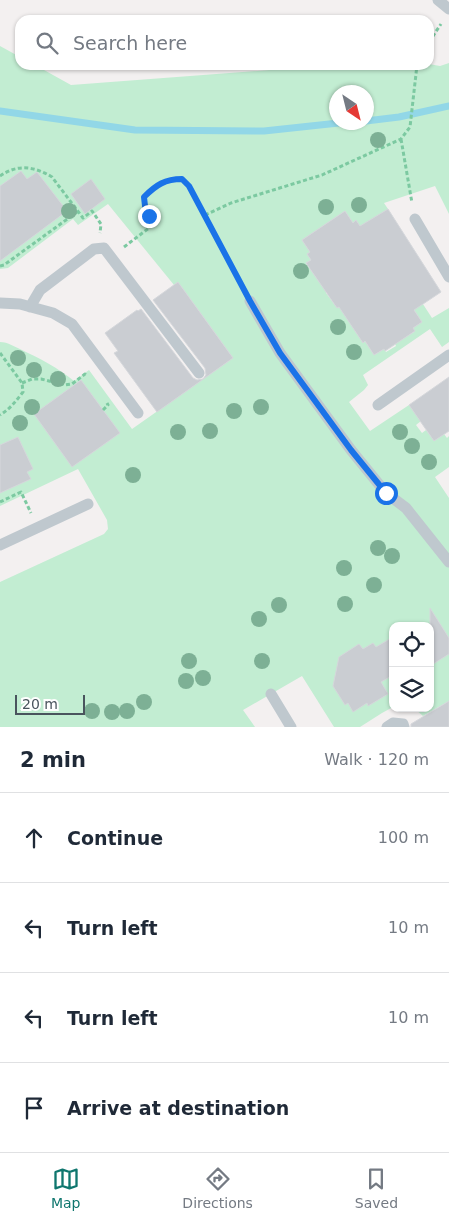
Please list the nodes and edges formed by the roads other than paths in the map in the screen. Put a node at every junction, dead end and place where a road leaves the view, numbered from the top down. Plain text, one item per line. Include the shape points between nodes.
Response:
1 (438, 0) edge
2 (446, 14) edge
3 (414, 219) road end
4 (449, 277) edge
5 (250, 301) road end
6 (0, 303) edge
7 (30, 307) junction
8 (449, 355) edge
9 (199, 373) dead end
10 (378, 405) dead end
11 (138, 413) dead end
12 (88, 504) dead end
13 (0, 545) edge
14 (449, 562) edge
15 (271, 694) dead end
16 (291, 727) edge
17 (387, 727) edge
18 (404, 727) edge

1 - 2 lane
3 - 4 lane
5 - 14 lane via 280,353 351,450 386,493 406,508
6 - 7 lane
7 - 9 lane via 40,290 94,249 104,248
7 - 11 lane via 53,313 72,324
8 - 10 lane
12 - 13 lane
15 - 16 lane
17 - 18 lane via 393,723

